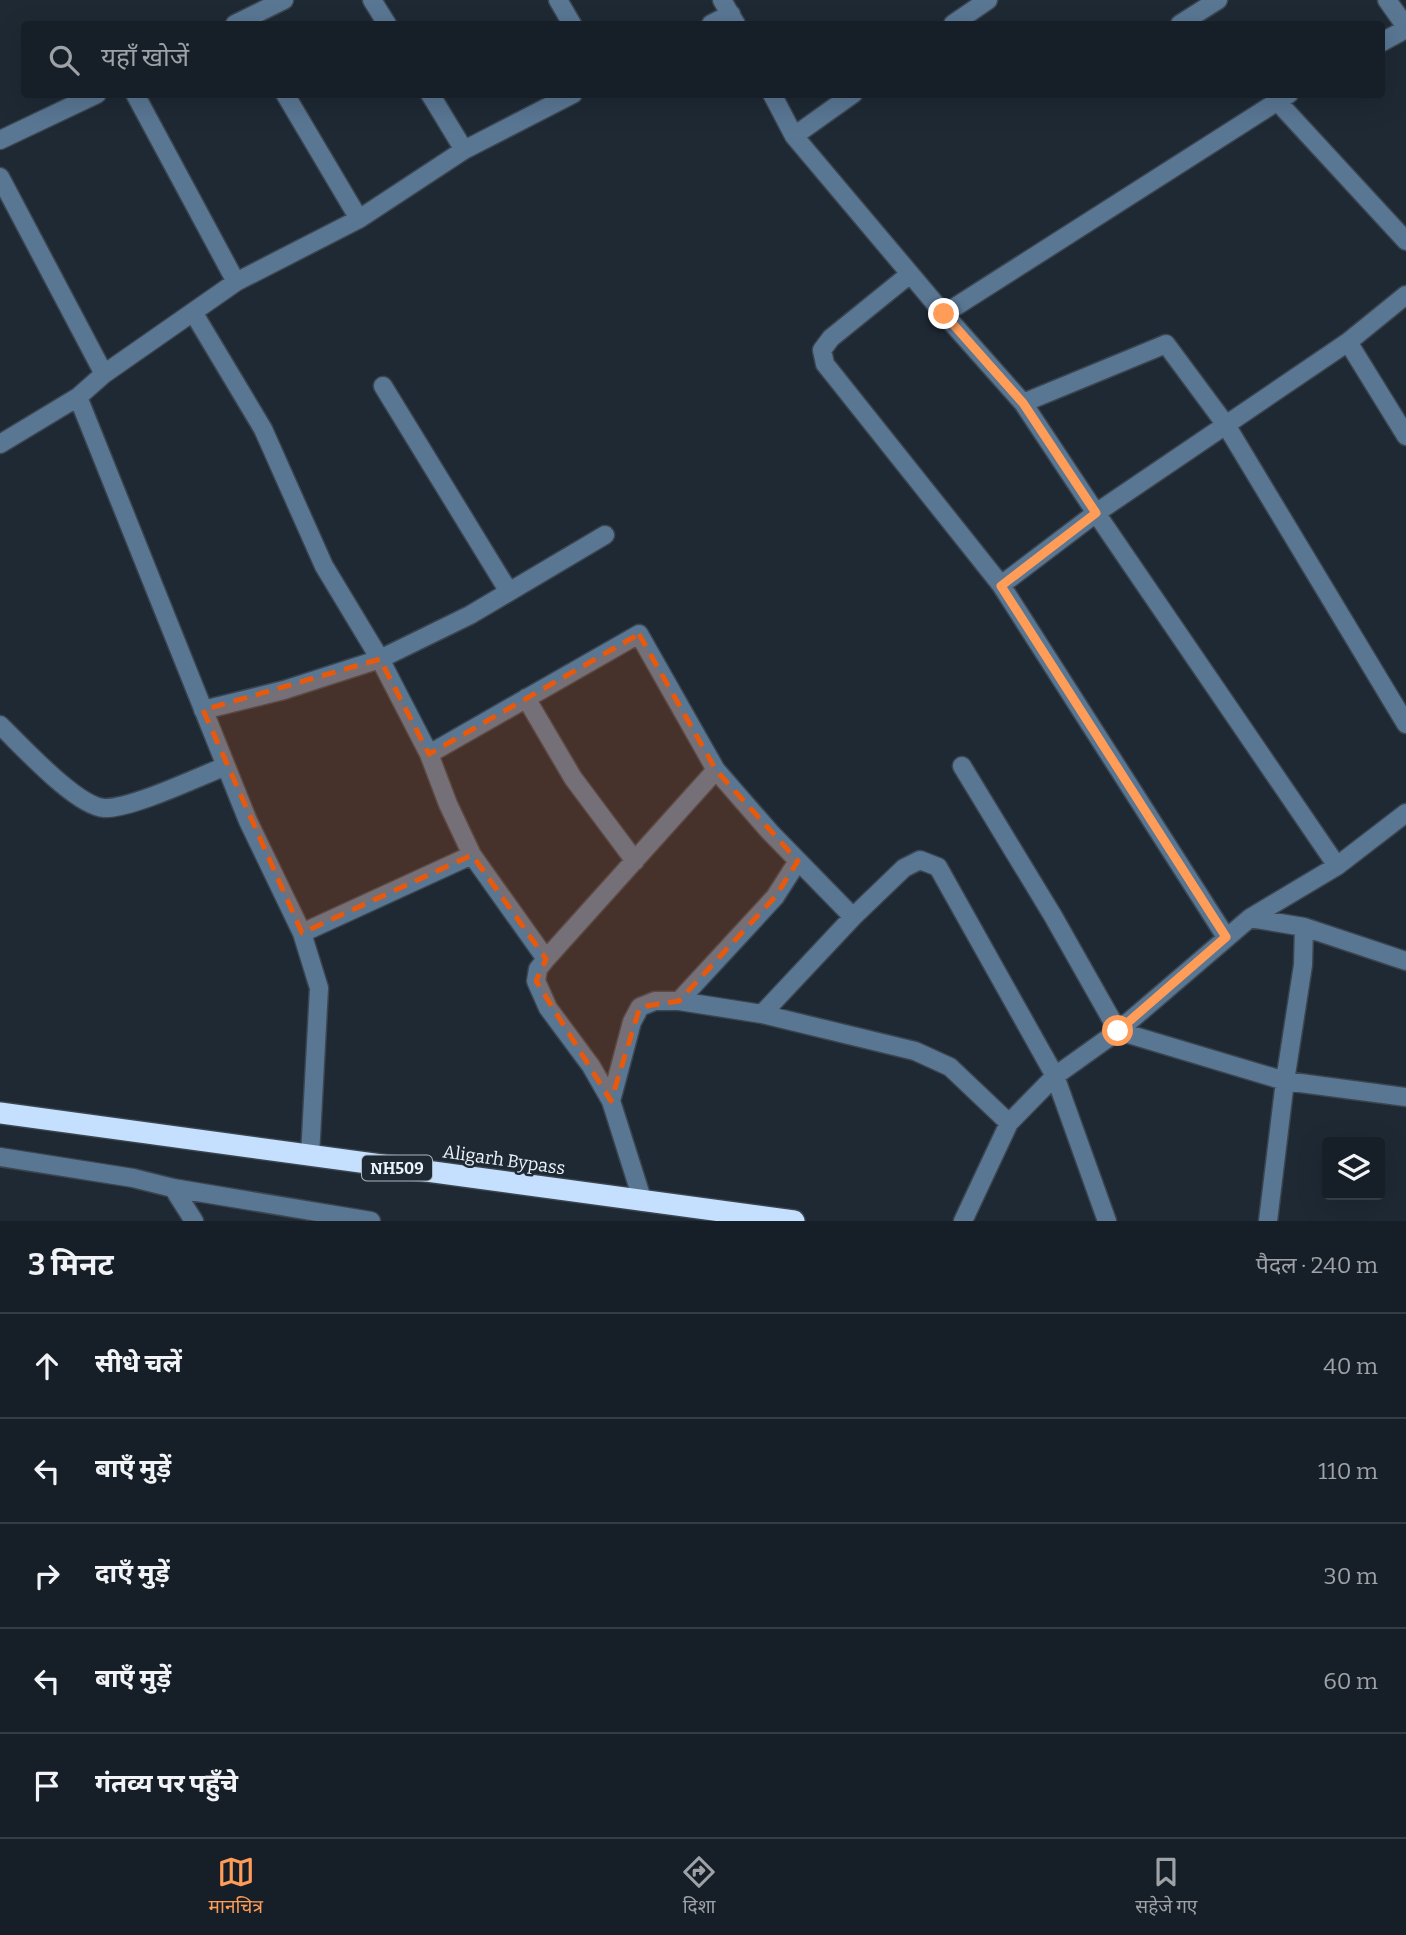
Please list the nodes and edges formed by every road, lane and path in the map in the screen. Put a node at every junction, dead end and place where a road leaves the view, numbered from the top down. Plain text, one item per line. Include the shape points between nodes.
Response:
1 (284, 0) edge
2 (372, 0) edge
3 (558, 0) edge
4 (988, 0) edge
5 (1218, 0) edge
6 (1387, 0) edge
7 (244, 21) edge
8 (385, 21) edge
9 (570, 21) edge
10 (957, 21) edge
11 (1185, 21) edge
12 (1406, 28) edge
13 (1385, 40) edge
14 (89, 98) edge
15 (137, 98) edge
16 (287, 98) edge
17 (432, 98) edge
18 (565, 98) edge
19 (774, 98) edge
20 (847, 98) edge
21 (1283, 98) edge
22 (794, 136) junction
23 (0, 140) edge
24 (464, 150) junction
25 (0, 177) edge
26 (359, 219) junction
27 (1406, 241) edge
28 (910, 274) junction
29 (236, 282) junction
30 (1406, 295) edge
31 (193, 312) junction
32 (944, 314) junction
33 (1348, 342) junction
34 (104, 374) junction
35 (383, 386) dead end
36 (78, 397) junction
37 (1023, 403) junction
38 (1226, 425) junction
39 (1406, 436) edge
40 (0, 444) edge
41 (1096, 513) junction
42 (606, 535) dead end
43 (1001, 586) junction
44 (509, 592) junction
45 (380, 659) junction
46 (526, 698) junction
47 (203, 710) junction
48 (1406, 724) edge
49 (0, 725) edge
50 (429, 754) junction
51 (226, 766) junction
52 (962, 766) dead end
53 (716, 771) junction
54 (1406, 813) edge
55 (472, 855) junction
56 (635, 861) junction
57 (799, 861) junction
58 (1337, 866) junction
59 (853, 917) junction
60 (1250, 918) junction
61 (1304, 926) junction
62 (302, 933) junction
63 (1226, 937) junction
64 (546, 959) junction
65 (1406, 961) edge
66 (679, 1001) junction
67 (762, 1014) junction
68 (1118, 1031) junction
69 (1055, 1076) junction
70 (1285, 1081) junction
71 (1406, 1097) edge
72 (611, 1101) junction
73 (0, 1114) edge
74 (1009, 1124) junction
75 (310, 1156) junction
76 (0, 1157) edge
77 (173, 1188) junction
78 (643, 1202) junction
79 (194, 1221) edge
80 (371, 1221) edge
81 (794, 1221) edge
82 (963, 1221) edge
83 (1107, 1221) edge
84 (1268, 1221) edge

1 - 7 street
2 - 8 street
3 - 9 street
4 - 10 street
5 - 11 street
6 - 12 street
12 - 13 street
14 - 23 street
15 - 29 street
16 - 26 street
17 - 24 street
18 - 24 street
19 - 22 street
20 - 22 street
21 - 27 street
21 - 32 street
22 - 28 street
24 - 26 street
25 - 34 street
26 - 29 street
28 - 32 street
28 - 43 street via 831,338 822,350 825,364
29 - 31 street
30 - 33 street
31 - 34 street
31 - 45 street via 263,429 324,566
32 - 37 street
33 - 38 street
33 - 39 street
34 - 36 street
35 - 44 street
36 - 40 street
36 - 47 street
37 - 38 street via 1166,344
37 - 41 street
38 - 41 street
38 - 48 street
41 - 43 street
41 - 58 street
42 - 44 street
43 - 63 street
44 - 45 street
45 - 47 street
45 - 50 street
46 - 50 street
46 - 53 street via 639,634
46 - 56 street via 573,778
47 - 51 street
49 - 51 street via 76,797 103,808 128,804
50 - 55 street
51 - 62 street
52 - 68 street
53 - 56 street
53 - 57 street
54 - 58 street
55 - 62 street
55 - 64 street
56 - 64 street
57 - 59 street
57 - 66 street via 775,897
58 - 60 street
59 - 67 street
59 - 69 street via 904,868 920,860 938,867
60 - 61 street
60 - 63 street
61 - 65 street
61 - 70 street via 1303,965
62 - 75 street via 319,988
63 - 68 street
64 - 72 street via 536,982 548,1008
66 - 67 street
66 - 72 street via 655,1001 640,1007
67 - 74 street via 915,1051 950,1067
68 - 69 street
68 - 70 street
69 - 74 street
69 - 83 street
70 - 71 street
70 - 84 street
72 - 78 street
73 - 75 highway, Aligarh Bypass / NH509
74 - 82 street
75 - 78 highway, Aligarh Bypass / NH509
76 - 77 street
77 - 79 street
77 - 80 street
78 - 81 highway, Aligarh Bypass / NH509

